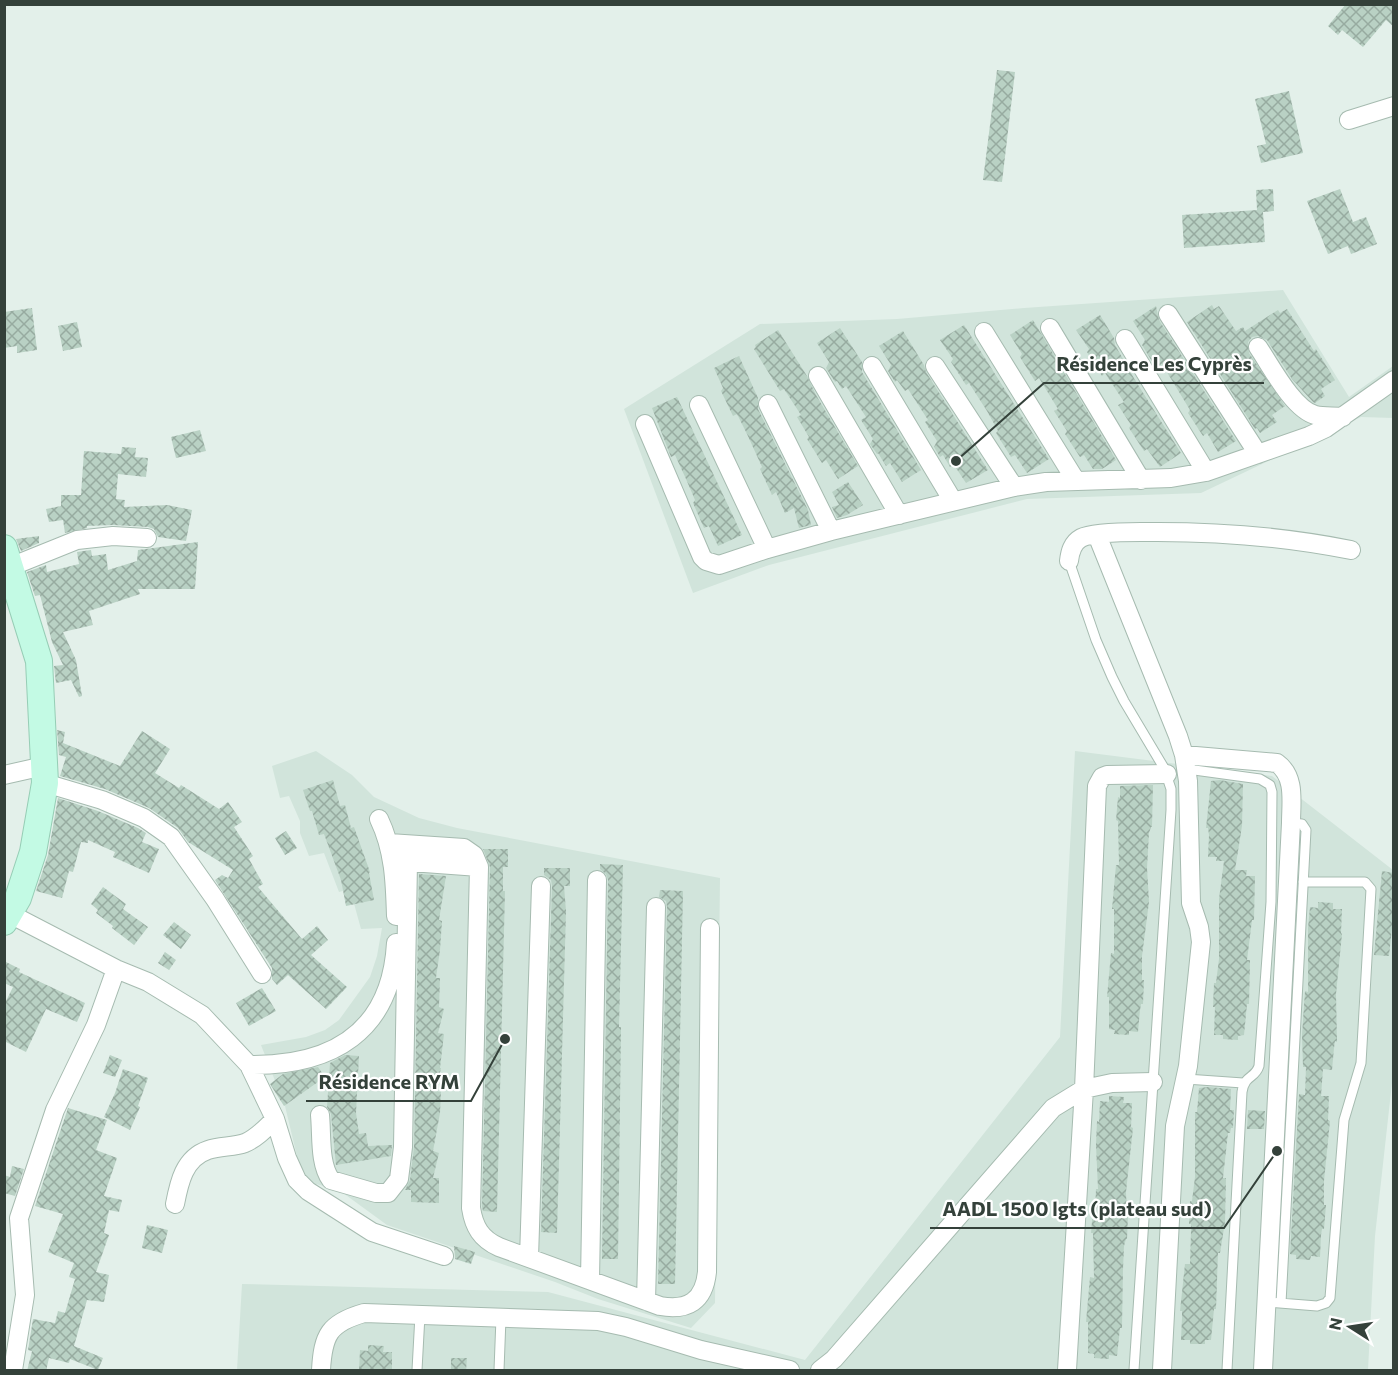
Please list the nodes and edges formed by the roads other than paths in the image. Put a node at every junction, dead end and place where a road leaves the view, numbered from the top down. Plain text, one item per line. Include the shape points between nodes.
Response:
1 (1394, 106) edge
2 (1349, 120) dead end
3 (1168, 314) dead end
4 (1050, 328) dead end
5 (984, 332) dead end
6 (1125, 339) dead end
7 (1258, 347) dead end
8 (872, 366) dead end
9 (935, 366) dead end
10 (818, 376) dead end
11 (1394, 380) edge
12 (768, 404) dead end
13 (699, 405) dead end
14 (1343, 417) junction
15 (645, 424) dead end
16 (1258, 454) junction
17 (1206, 472) junction
18 (1141, 480) junction
19 (1076, 481) junction
20 (1014, 487) junction
21 (953, 501) junction
22 (899, 515) junction
23 (831, 531) junction
24 (1097, 535) junction
25 (147, 538) dead end
26 (767, 549) junction
27 (1351, 550) dead end
28 (7, 558) edge
29 (1069, 561) joint
30 (1185, 762) junction
31 (1167, 774) junction
32 (4, 775) edge
33 (44, 775) junction
34 (379, 819) dead end
35 (1292, 823) junction
36 (397, 855) junction
37 (479, 867) junction
38 (597, 880) dead end
39 (1303, 882) junction
40 (541, 886) dead end
41 (656, 907) dead end
42 (7, 918) edge
43 (710, 928) dead end
44 (116, 969) junction
45 (262, 974) dead end
46 (249, 1065) junction
47 (1185, 1079) junction
48 (1154, 1082) junction
49 (1244, 1083) junction
50 (1084, 1089) junction
51 (1285, 1096) junction
52 (320, 1115) dead end
53 (275, 1119) junction
54 (175, 1204) dead end
55 (12, 1213) edge
56 (444, 1256) dead end
57 (529, 1258) junction
58 (590, 1280) junction
59 (646, 1301) junction
60 (1274, 1302) junction
61 (420, 1315) junction
62 (501, 1318) junction
63 (724, 1364) edge
64 (13, 1371) edge
65 (321, 1371) edge
66 (417, 1371) edge
67 (499, 1371) edge
68 (790, 1371) edge
69 (820, 1371) edge
70 (1067, 1371) edge
71 (1134, 1371) edge
72 (1162, 1371) edge
73 (1227, 1371) edge
74 (1263, 1371) edge

1 - 2 street
3 - 16 street
4 - 18 street
5 - 19 street
6 - 17 street
7 - 14 street via 1304,410 1314,415
8 - 21 street
9 - 20 street
10 - 22 street
11 - 14 street
12 - 23 street
13 - 26 street
14 - 16 street via 1309,436
15 - 26 street via 702,557 719,565
16 - 17 street
17 - 18 street
18 - 19 street
19 - 20 street
20 - 21 street
21 - 22 street
22 - 23 street
23 - 26 street
24 - 27 street via 1224,532
24 - 29 street via 1081,538 1072,547
24 - 30 street via 1174,725
25 - 28 street via 77,540
28 - 33 street via 39,661
29 - 31 lane via 1112,677
30 - 35 street via 1277,763 1290,776
30 - 47 street via 1191,903 1201,942
30 - 49 lane via 1260,779 1270,785 1272,792 1271,902 1259,1066
31 - 48 lane via 1171,810
31 - 50 street via 1107,775 1097,786
32 - 33 street
33 - 42 street via 33,852
33 - 45 street via 144,818 171,837
34 - 36 street
35 - 39 lane via 1306,830
35 - 51 street
36 - 37 street
36 - 37 street via 464,848 474,855
36 - 46 street via 393,973 370,1021 351,1040 327,1053 270,1065
36 - 52 street via 403,1147 399,1179 388,1193 331,1180 324,1163
37 - 57 street via 471,1208 478,1232 487,1242
38 - 58 street
39 - 51 lane
39 - 60 lane via 1365,882 1372,893 1361,1063 1344,1120 1328,1301 1322,1306
40 - 57 street
41 - 59 street
42 - 44 street
43 - 59 street via 705,1286 687,1306 674,1309
44 - 46 street via 148,982 202,1015
44 - 55 street via 96,1025
46 - 53 street
47 - 49 lane
47 - 72 street via 1175,1126
48 - 50 street via 1112,1083
48 - 71 lane
49 - 73 lane
50 - 69 street via 1053,1108
50 - 70 street
51 - 60 street
53 - 54 street via 245,1143 208,1150 196,1157 179,1182
53 - 56 street via 297,1180 308,1191 372,1232
55 - 64 street via 25,1295
57 - 58 street
58 - 59 street
60 - 74 street
61 - 62 street
61 - 65 street via 364,1313 343,1319 322,1349
61 - 66 lane
62 - 63 street via 598,1322
62 - 67 lane
63 - 68 street

